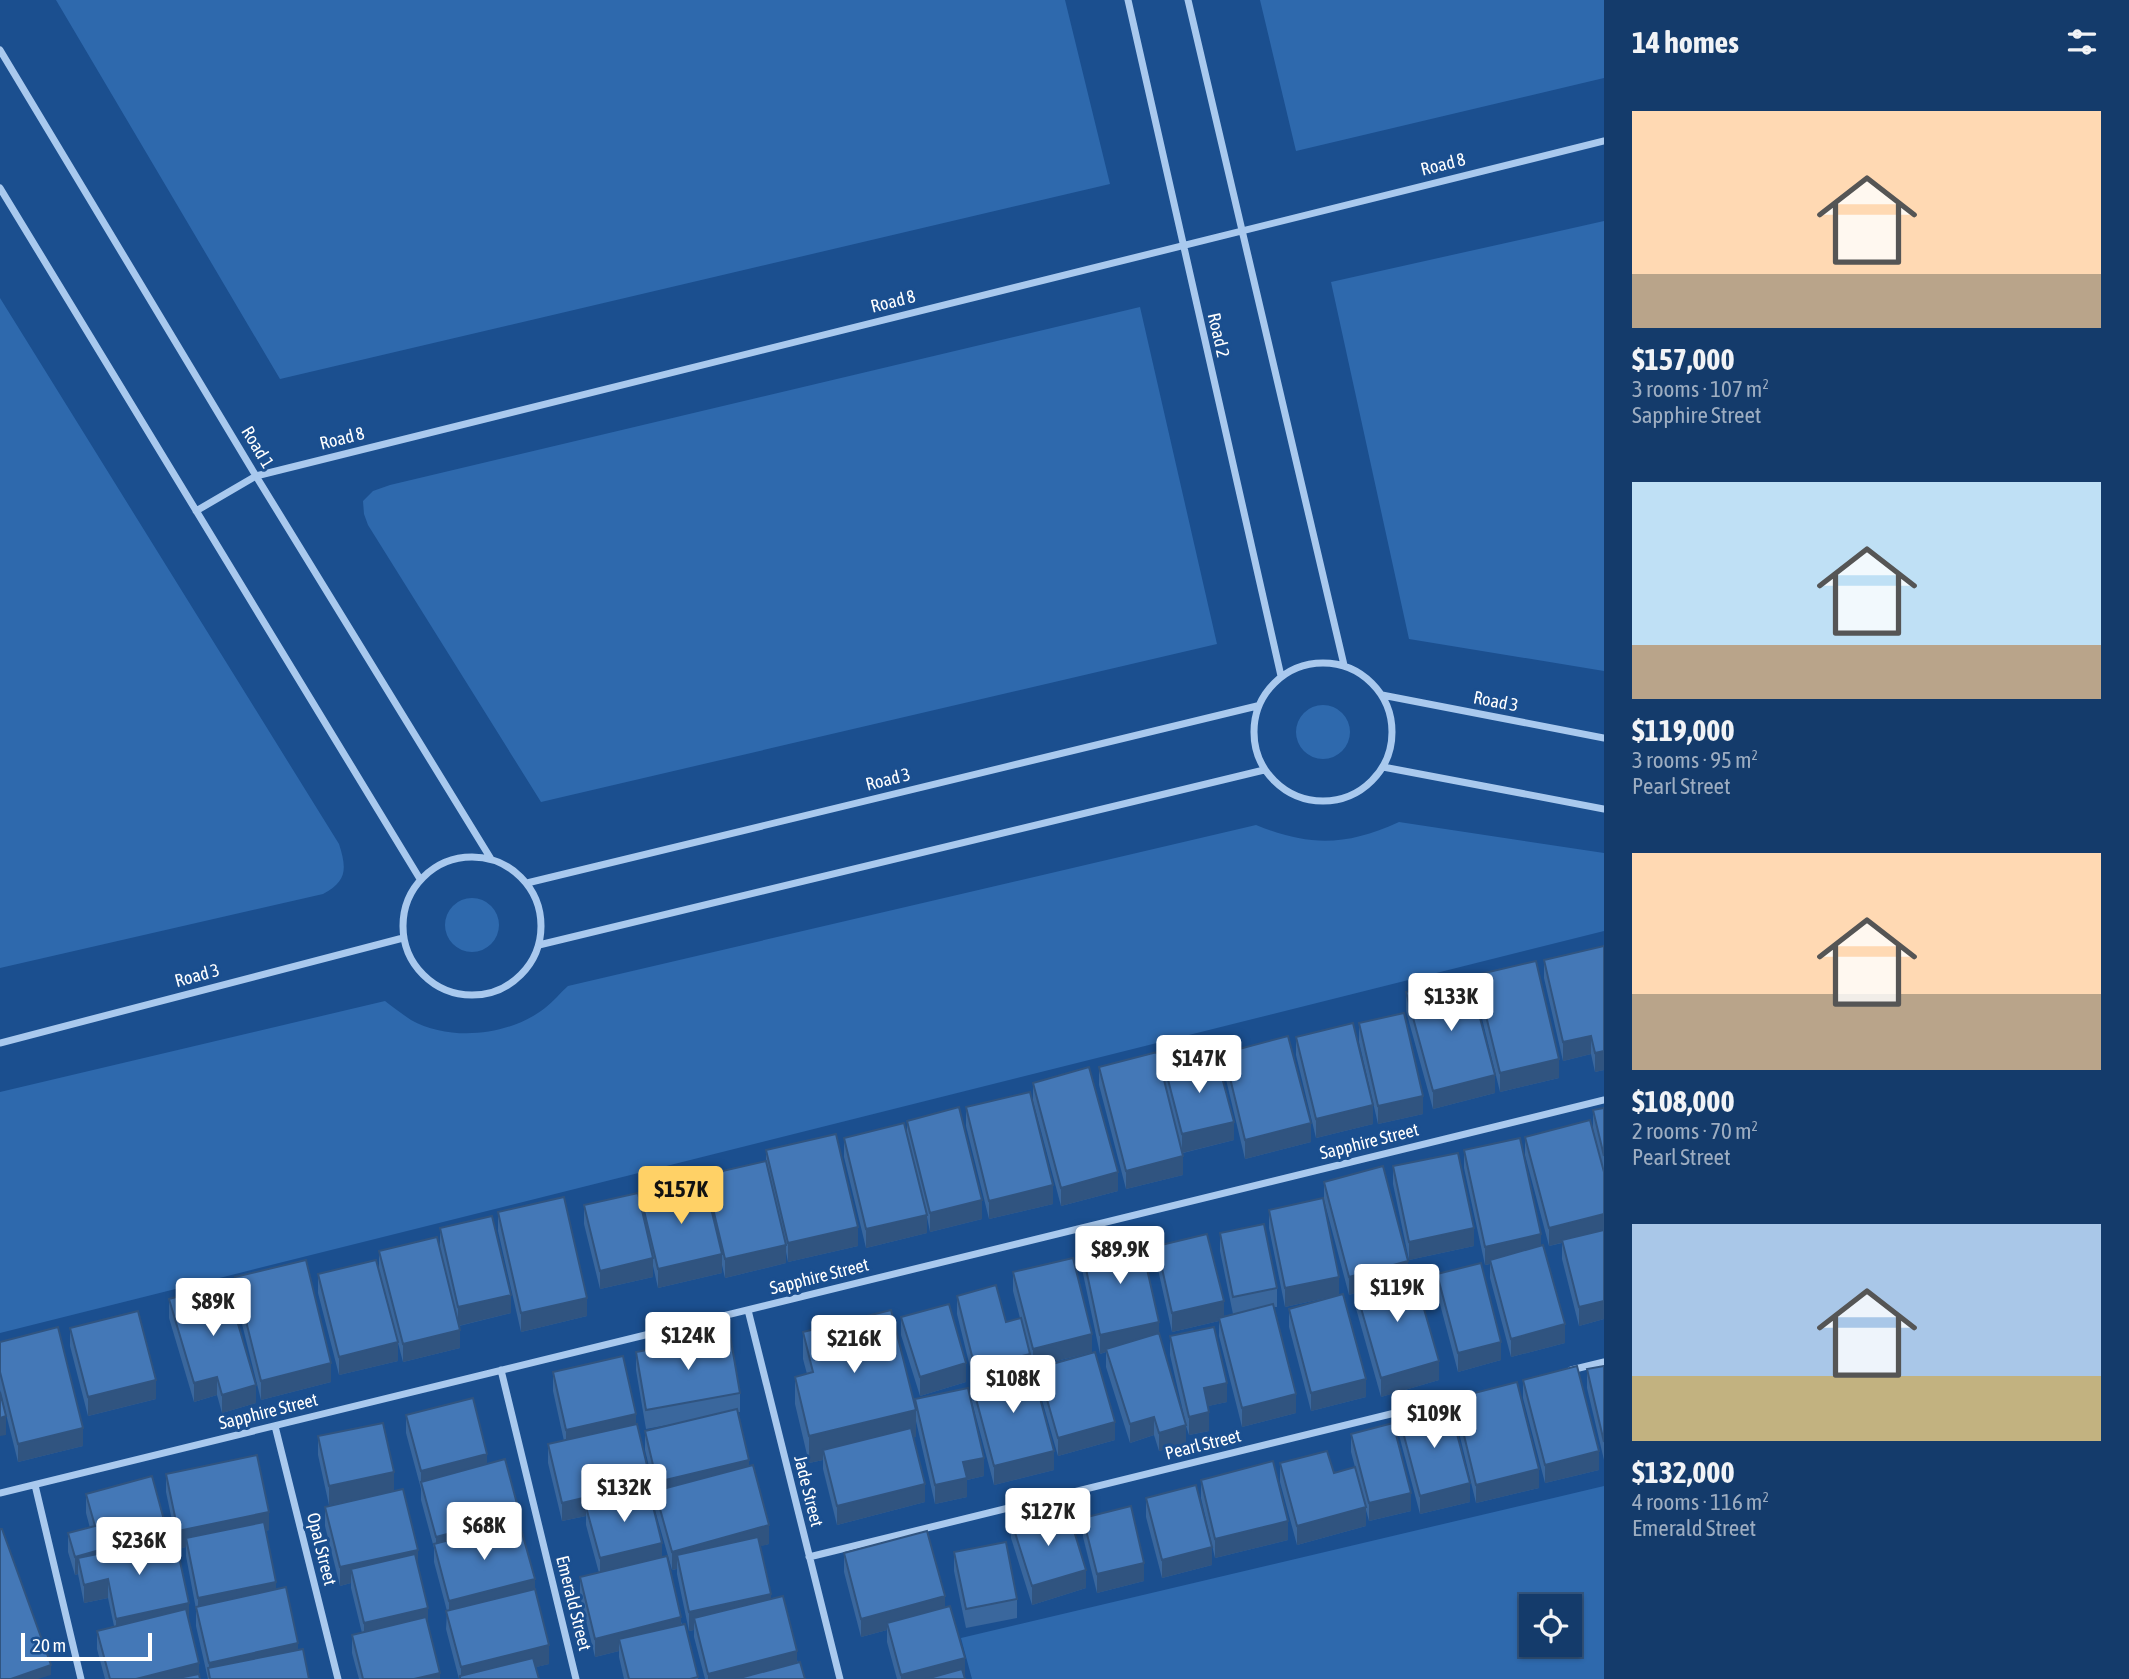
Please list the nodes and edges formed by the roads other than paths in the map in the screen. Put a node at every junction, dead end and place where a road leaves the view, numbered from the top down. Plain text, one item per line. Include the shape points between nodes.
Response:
1 (1128, 0) edge
2 (1188, 0) edge
3 (0, 50) edge
4 (1604, 141) edge
5 (0, 188) edge
6 (1242, 231) junction
7 (1183, 245) junction
8 (256, 476) junction
9 (197, 511) junction
10 (1344, 666) junction
11 (1281, 676) junction
12 (1382, 695) junction
13 (1257, 706) junction
14 (1604, 738) edge
15 (1383, 767) junction
16 (1264, 770) junction
17 (1604, 809) edge
18 (491, 859) junction
19 (419, 879) junction
20 (527, 883) junction
21 (403, 938) junction
22 (539, 945) junction
23 (0, 1043) edge
24 (1604, 1100) edge
25 (748, 1310) junction
26 (1604, 1362) edge
27 (501, 1370) junction
28 (1564, 1371) edge
29 (1469, 1395) edge
30 (275, 1426) junction
31 (35, 1485) junction
32 (0, 1493) edge
33 (810, 1557) junction
34 (81, 1679) edge
35 (338, 1679) edge
36 (576, 1679) edge
37 (840, 1679) edge

1 - 7 street, Road 2
2 - 6 street
3 - 8 street, Road 1
4 - 6 street, Road 8
5 - 9 street
6 - 7 street, Road 8
6 - 10 street
7 - 8 street, Road 8
7 - 11 street, Road 2
8 - 9 street, Road 8
8 - 18 street, Road 1
9 - 19 street
10 - 11 street via 1312,663
10 - 12 street via 1366,677
11 - 13 street
12 - 14 street, Road 3
12 - 15 street via 1393,730
13 - 16 street via 1255,750
13 - 20 street, Road 3
15 - 16 street via 1354,794 1315,801 1295,796
15 - 17 street
16 - 22 street
18 - 19 street via 452,859
18 - 20 street via 505,864
19 - 21 street via 402,917
20 - 22 street via 538,902 542,923
21 - 22 street via 409,957 422,974 457,994 498,990 530,964
21 - 23 street, Road 3
24 - 25 street, Sapphire Street
25 - 27 street, Sapphire Street
25 - 33 street, Jade Street
26 - 28 street
27 - 30 street, Sapphire Street
27 - 36 street, Emerald Street
29 - 33 street, Pearl Street
30 - 31 street, Sapphire Street
30 - 35 street, Opal Street
31 - 32 street, Sapphire Street
31 - 34 street
33 - 37 street, Jade Street

